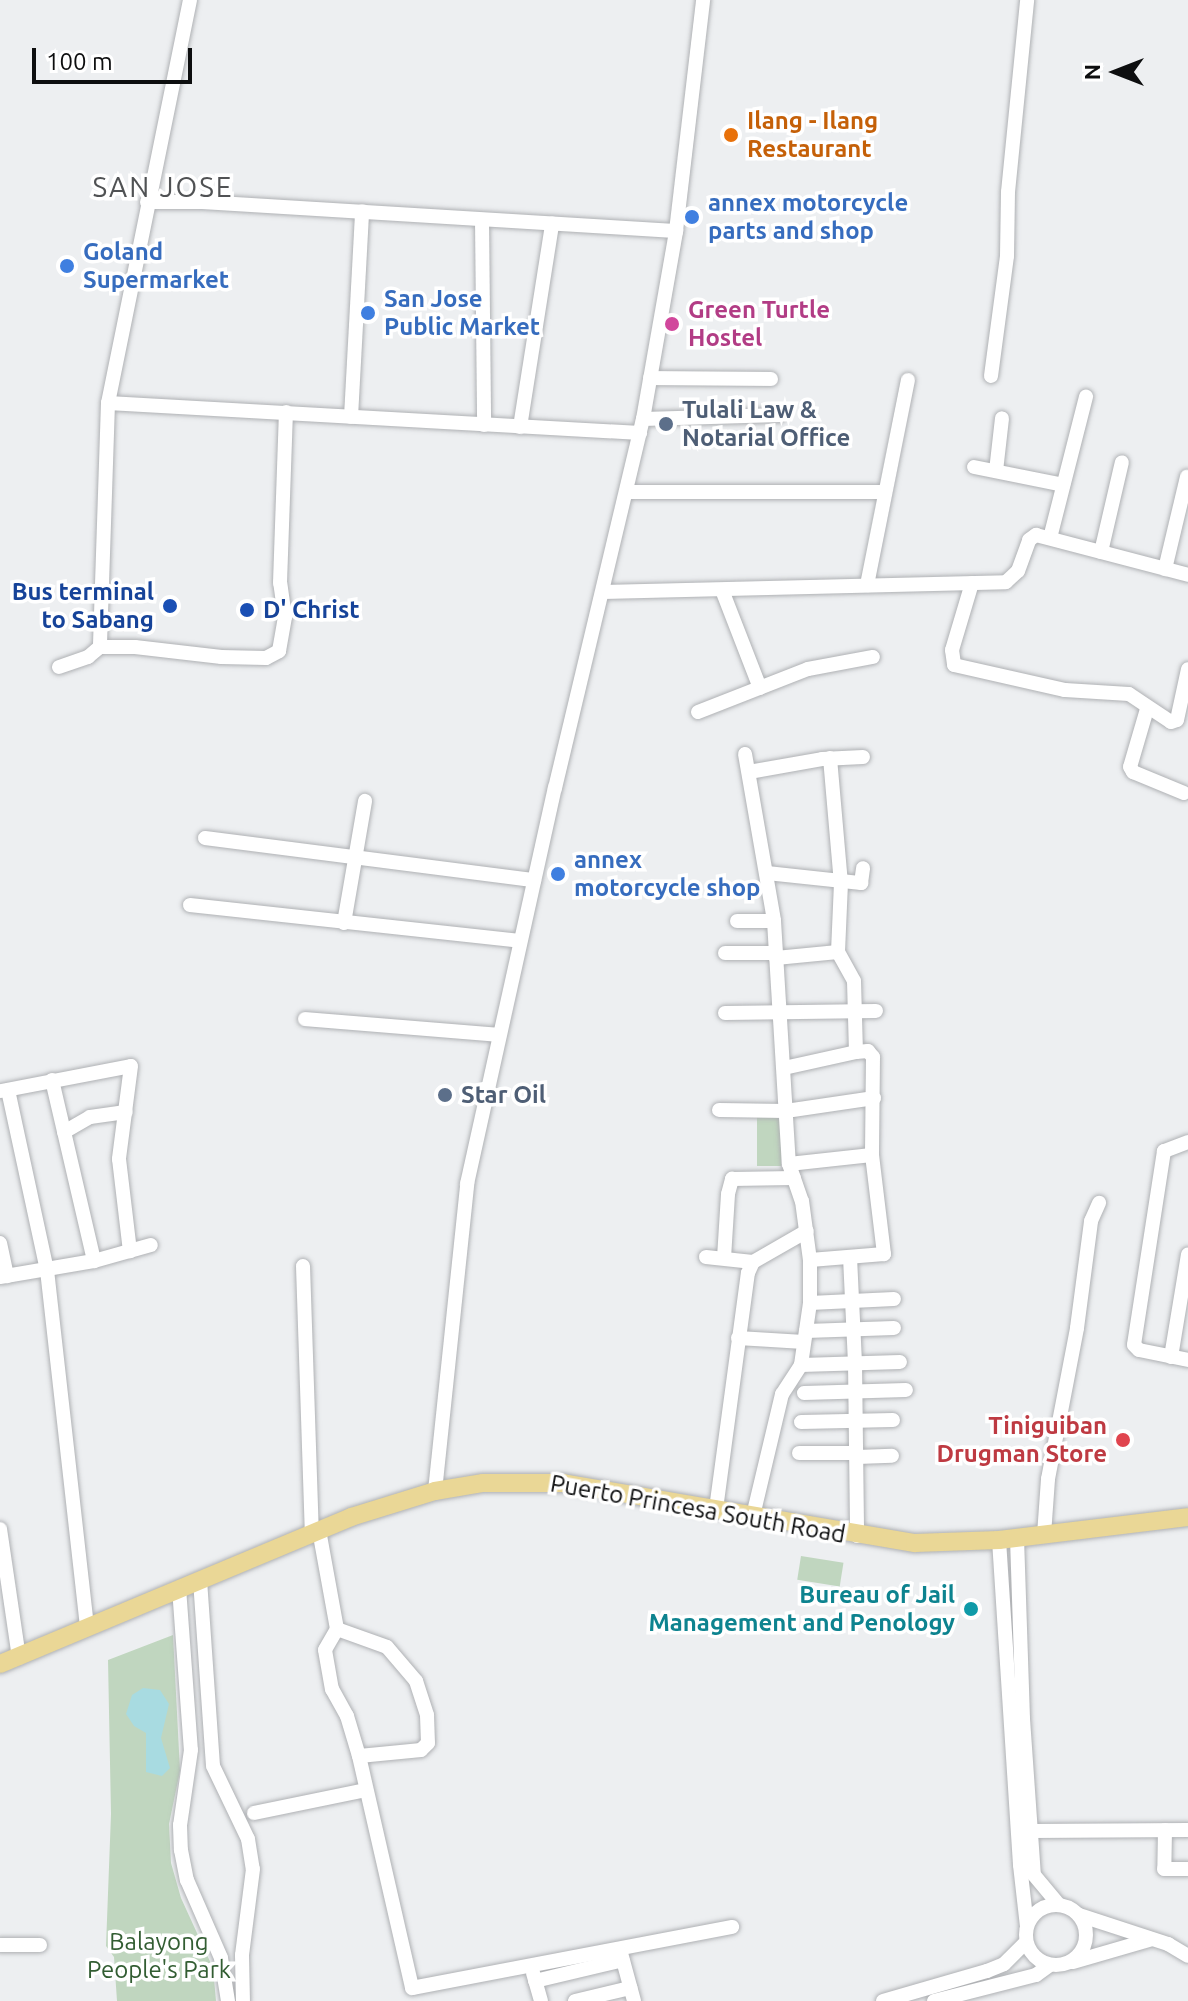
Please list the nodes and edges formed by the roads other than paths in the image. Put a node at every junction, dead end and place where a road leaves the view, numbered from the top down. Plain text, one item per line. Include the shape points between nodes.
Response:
1 (190, 0) edge
2 (703, 0) edge
3 (1027, 0) edge
4 (147, 202) junction
5 (362, 211) junction
6 (482, 220) junction
7 (552, 224) junction
8 (676, 231) junction
9 (991, 376) dead end
10 (650, 378) junction
11 (771, 379) dead end
12 (908, 380) dead end
13 (1086, 397) dead end
14 (108, 403) junction
15 (286, 412) junction
16 (780, 415) dead end
17 (351, 417) junction
18 (1002, 418) dead end
19 (484, 425) junction
20 (642, 426) junction
21 (520, 427) junction
22 (1122, 462) dead end
23 (974, 467) dead end
24 (996, 471) junction
25 (1187, 477) edge
26 (1063, 485) junction
27 (626, 492) junction
28 (883, 492) junction
29 (1050, 538) junction
30 (1101, 552) junction
31 (1165, 569) junction
32 (1188, 575) edge
33 (972, 583) junction
34 (867, 585) junction
35 (722, 590) junction
36 (603, 592) junction
37 (100, 647) junction
38 (873, 657) dead end
39 (59, 667) dead end
40 (1188, 669) edge
41 (760, 688) junction
42 (1147, 709) junction
43 (698, 712) dead end
44 (745, 754) dead end
45 (863, 757) dead end
46 (830, 758) junction
47 (749, 772) junction
48 (1184, 793) dead end
49 (365, 801) dead end
50 (205, 838) dead end
51 (357, 858) junction
52 (863, 868) dead end
53 (767, 873) junction
54 (534, 880) junction
55 (841, 883) junction
56 (190, 905) dead end
57 (737, 921) dead end
58 (774, 921) junction
59 (344, 923) junction
60 (520, 941) junction
61 (838, 952) junction
62 (725, 953) dead end
63 (775, 956) junction
64 (876, 1011) dead end
65 (780, 1012) junction
66 (854, 1012) junction
67 (725, 1013) dead end
68 (305, 1019) dead end
69 (499, 1035) junction
70 (856, 1052) junction
71 (784, 1068) junction
72 (52, 1080) junction
73 (4, 1091) edge
74 (874, 1098) junction
75 (719, 1110) dead end
76 (786, 1111) junction
77 (126, 1112) junction
78 (64, 1132) junction
79 (1188, 1142) edge
80 (872, 1155) junction
81 (792, 1171) junction
82 (1099, 1203) dead end
83 (807, 1231) junction
84 (0, 1243) edge
85 (151, 1245) dead end
86 (130, 1251) junction
87 (1188, 1254) edge
88 (706, 1257) dead end
89 (850, 1257) junction
90 (724, 1258) junction
91 (810, 1260) junction
92 (94, 1261) junction
93 (753, 1262) junction
94 (303, 1266) dead end
95 (47, 1270) junction
96 (4, 1276) edge
97 (894, 1299) dead end
98 (853, 1301) junction
99 (810, 1303) junction
100 (894, 1328) dead end
101 (854, 1330) junction
102 (805, 1336) junction
103 (738, 1338) junction
104 (1171, 1357) junction
105 (1188, 1360) edge
106 (900, 1362) dead end
107 (855, 1363) junction
108 (801, 1365) junction
109 (906, 1390) dead end
110 (856, 1392) junction
111 (804, 1393) dead end
112 (893, 1420) dead end
113 (801, 1422) dead end
114 (855, 1422) junction
115 (799, 1453) dead end
116 (856, 1455) junction
117 (892, 1456) dead end
118 (435, 1491) junction
119 (716, 1509) junction
120 (1187, 1512) edge
121 (753, 1516) junction
122 (0, 1529) edge
123 (315, 1531) junction
124 (1044, 1535) junction
125 (857, 1536) junction
126 (1008, 1539) junction
127 (200, 1580) junction
128 (179, 1588) junction
129 (87, 1629) junction
130 (337, 1629) junction
131 (19, 1658) junction
132 (0, 1664) edge
133 (359, 1756) junction
134 (217, 1778) junction
135 (189, 1779) junction
136 (366, 1790) junction
137 (254, 1813) dead end
138 (1165, 1830) junction
139 (1188, 1830) edge
140 (1032, 1831) junction
141 (1188, 1869) edge
142 (1059, 1905) junction
143 (1079, 1915) junction
144 (1027, 1926) junction
145 (732, 1927) dead end
146 (1149, 1940) junction
147 (1026, 1942) junction
148 (0, 1945) edge
149 (40, 1945) dead end
150 (242, 1955) junction
151 (621, 1955) junction
152 (1188, 1956) edge
153 (221, 1958) junction
154 (531, 1965) junction
155 (1056, 1965) junction
156 (535, 1981) junction
157 (632, 1994) edge
158 (228, 2001) edge
159 (243, 2001) edge
160 (541, 2001) edge
161 (575, 2001) edge
162 (883, 2001) edge
163 (934, 2001) edge

1 - 4 street
2 - 8 street
3 - 9 street via 1007,256
4 - 5 street
4 - 14 street
5 - 6 street
5 - 17 street
6 - 7 street
6 - 19 street
7 - 8 street
7 - 21 street
8 - 10 street
10 - 11 street
10 - 20 street
12 - 28 street
13 - 26 street
14 - 15 street
14 - 37 street
15 - 17 street
15 - 37 street via 280,583 285,617 279,651 266,658
16 - 20 street
17 - 19 street
18 - 24 street
19 - 21 street
20 - 21 street
20 - 27 street
22 - 30 street
23 - 24 street
24 - 26 street
25 - 31 street
26 - 29 street
27 - 28 street
27 - 36 street
28 - 34 street
29 - 30 street
29 - 33 street via 1036,535 1029,540 1013,578
30 - 31 street
31 - 32 street
33 - 34 street
33 - 42 street via 952,650 954,665 1065,690 1129,694
34 - 35 street
35 - 36 street
35 - 41 street
36 - 54 street
37 - 39 street via 81,661
38 - 41 street via 808,669
40 - 42 street via 1177,720
41 - 43 street
42 - 48 street via 1130,767
44 - 47 street
45 - 46 street
46 - 47 street
46 - 55 street
47 - 53 street
49 - 51 street
50 - 51 street
51 - 54 street
51 - 59 street
52 - 55 street via 862,882
53 - 55 street
53 - 58 street
54 - 60 street
55 - 61 street
56 - 59 street
57 - 58 street
58 - 63 street
59 - 60 street
60 - 69 street
61 - 63 street
61 - 66 street via 854,981
62 - 63 street
63 - 65 street
64 - 66 street
65 - 66 street
65 - 67 street
65 - 71 street
66 - 70 street
68 - 69 street
69 - 118 street via 467,1184
70 - 71 street
70 - 74 street via 868,1051 873,1057
71 - 76 street
72 - 73 street
72 - 77 street via 129,1065
72 - 78 street
73 - 95 street
74 - 76 street
74 - 80 street
75 - 76 street
76 - 81 street
77 - 78 street via 90,1117
77 - 86 street via 119,1168
78 - 92 street
79 - 104 street via 1164,1151 1134,1339 1139,1350
80 - 81 street
80 - 89 street via 884,1254
81 - 83 street
81 - 90 street via 732,1179
82 - 124 street via 1091,1221 1048,1479
83 - 91 street
83 - 93 street
84 - 96 street
85 - 86 street
86 - 92 street
87 - 104 street
88 - 90 street
89 - 91 street
89 - 98 street
90 - 93 street
91 - 99 street
92 - 95 street
93 - 103 street
94 - 123 street
95 - 96 street
95 - 129 street
97 - 98 street
98 - 99 street
98 - 101 street
99 - 102 street
100 - 101 street
101 - 102 street
101 - 107 street
102 - 103 street
102 - 108 street
103 - 119 street
104 - 105 street
106 - 107 street
107 - 108 street
107 - 110 street
108 - 121 street via 782,1394
109 - 110 street
110 - 111 street
110 - 114 street
112 - 114 street
113 - 114 street
114 - 116 street
115 - 116 street
116 - 117 street
116 - 125 street
118 - 119 main road, Puerto Princesa South Road via 507,1482 563,1483
118 - 123 main road, Puerto Princesa South Road
119 - 121 main road, Puerto Princesa South Road
120 - 124 main road, Puerto Princesa South Road
121 - 125 main road, Puerto Princesa South Road
122 - 131 street
123 - 127 main road, Puerto Princesa South Road
123 - 130 street
124 - 126 main road, Puerto Princesa South Road
125 - 126 main road, Puerto Princesa South Road via 915,1543
126 - 140 street
126 - 144 street via 1020,1865
127 - 128 main road, Puerto Princesa South Road
127 - 134 street via 210,1744
128 - 129 main road, Puerto Princesa South Road
128 - 135 street
129 - 131 main road, Puerto Princesa South Road
130 - 133 street via 325,1650 332,1689
130 - 133 street via 387,1647 416,1681 427,1715 428,1743 421,1750
131 - 132 main road, Puerto Princesa South Road
133 - 136 street
134 - 135 street via 203,1774
134 - 150 street via 248,1839 253,1869
135 - 153 street via 181,1850 187,1880
136 - 137 street
136 - 154 street via 412,1988
138 - 139 street
138 - 140 street
138 - 141 street via 1164,1869
140 - 142 street via 1034,1875
142 - 143 street
142 - 144 street via 1042,1908
143 - 146 street
143 - 155 street via 1086,1939 1074,1960
144 - 147 street
145 - 151 street
146 - 152 street
146 - 155 street
147 - 155 street via 1040,1961
147 - 162 street via 1004,1964
148 - 149 street
150 - 153 street
150 - 159 street
151 - 154 street
151 - 156 street
151 - 157 street
153 - 158 street
154 - 156 street
155 - 163 street
156 - 160 street
157 - 161 street

